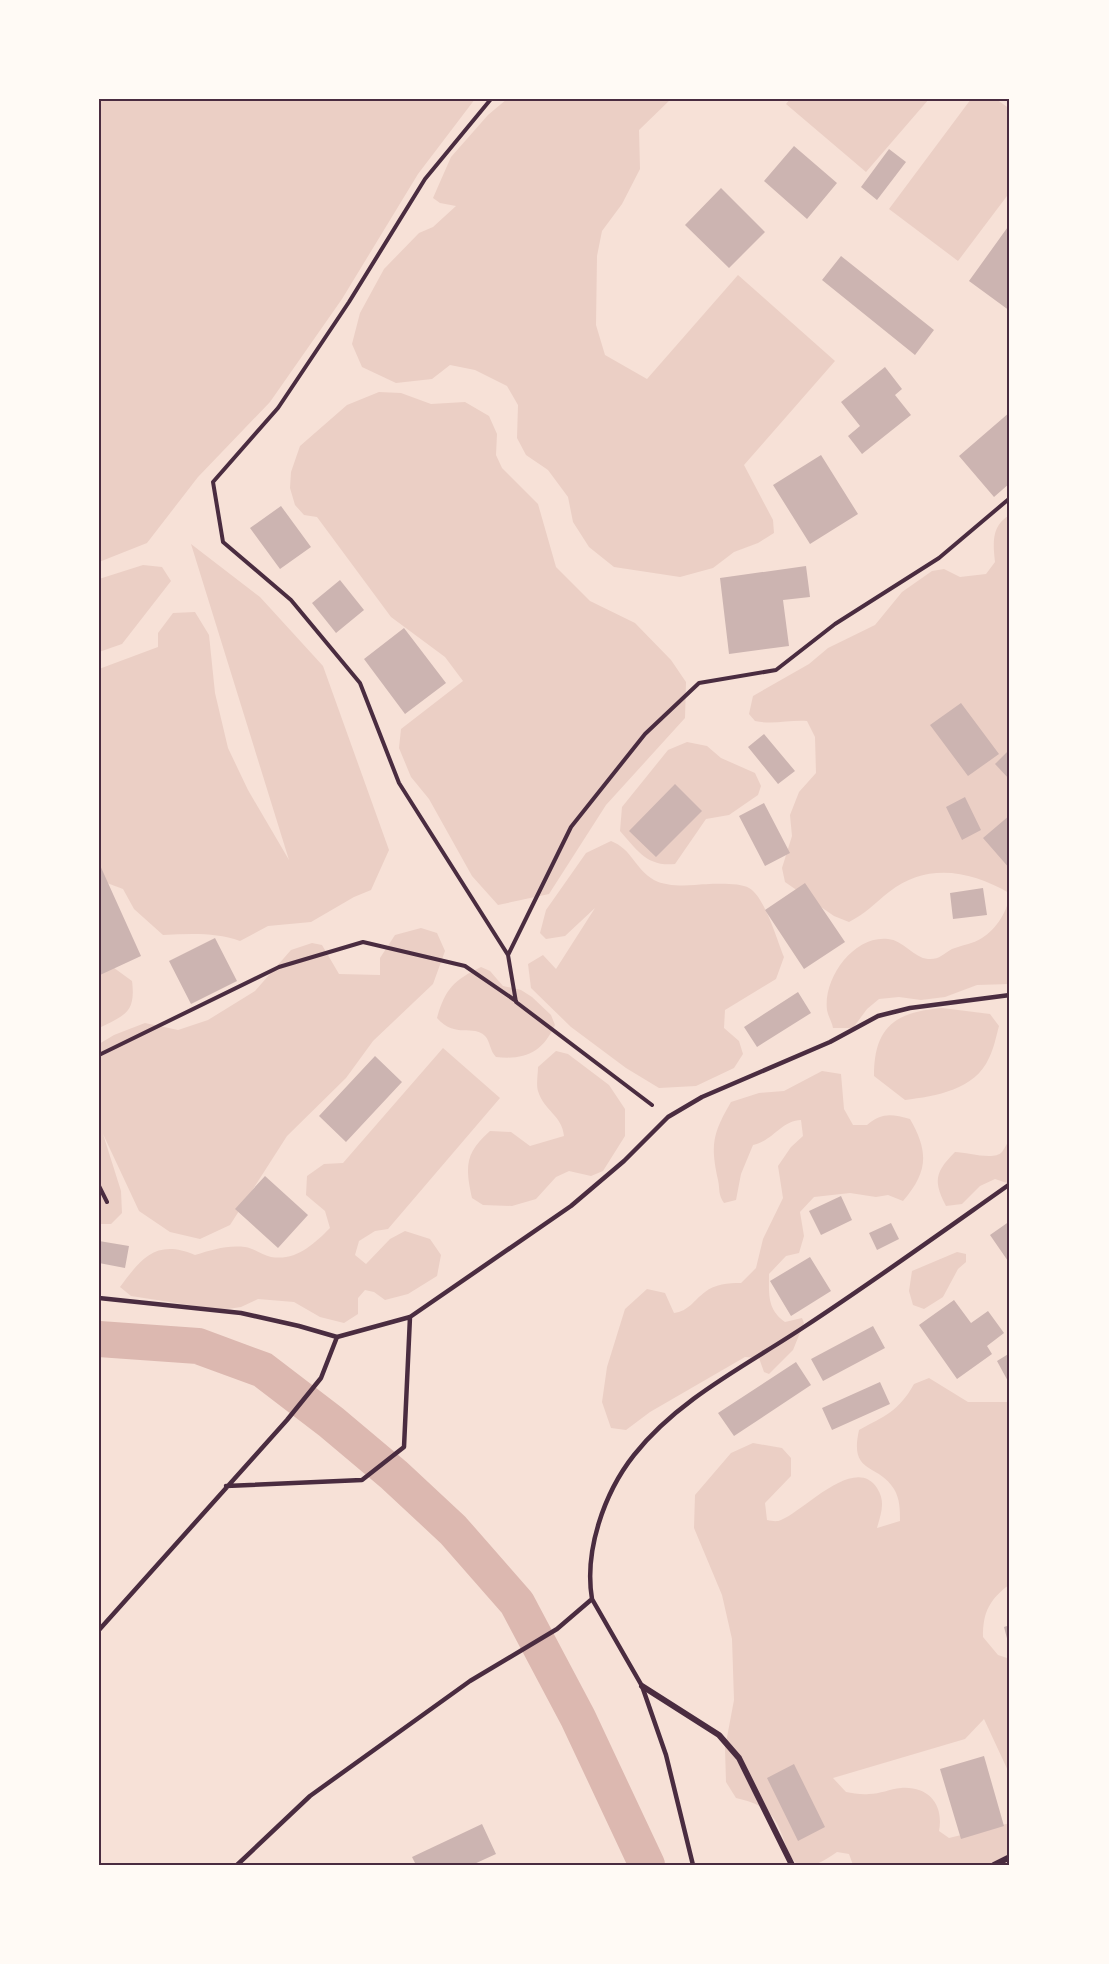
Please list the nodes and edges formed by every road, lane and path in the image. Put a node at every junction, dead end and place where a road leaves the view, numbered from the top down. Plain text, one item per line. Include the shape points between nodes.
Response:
1 (491, 99) edge
2 (1010, 498) edge
3 (508, 955) junction
4 (1010, 995) edge
5 (516, 1002) junction
6 (99, 1055) edge
7 (668, 1117) junction
8 (1010, 1184) edge
9 (99, 1186) edge
10 (107, 1202) dead end
11 (99, 1298) edge
12 (410, 1317) junction
13 (337, 1337) junction
14 (226, 1486) junction
15 (592, 1599) junction
16 (99, 1630) edge
17 (642, 1686) junction
18 (1010, 1857) edge
19 (237, 1865) edge
20 (693, 1865) edge
21 (792, 1865) edge
22 (994, 1865) edge

1 - 3 path via 426,179 278,408 213,482 223,542 291,600 360,683 399,783
2 - 3 path via 939,558 835,624 776,670 699,683 645,734 571,827
3 - 5 path
4 - 7 lane via 878,1016 830,1042 702,1097
5 - 6 path via 465,966 363,942 279,967
5 - 7 path
7 - 12 lane via 571,1206
8 - 15 lane via 847,1299 674,1413 634,1455 602,1509 589,1579
9 - 10 path
11 - 13 lane via 241,1313
12 - 13 lane
12 - 14 lane via 404,1447 362,1480
13 - 14 lane via 321,1378
14 - 16 lane
15 - 17 lane
15 - 19 lane via 557,1629 442,1701 310,1796
17 - 20 lane via 666,1755
17 - 21 street via 719,1735 739,1758
18 - 22 street

